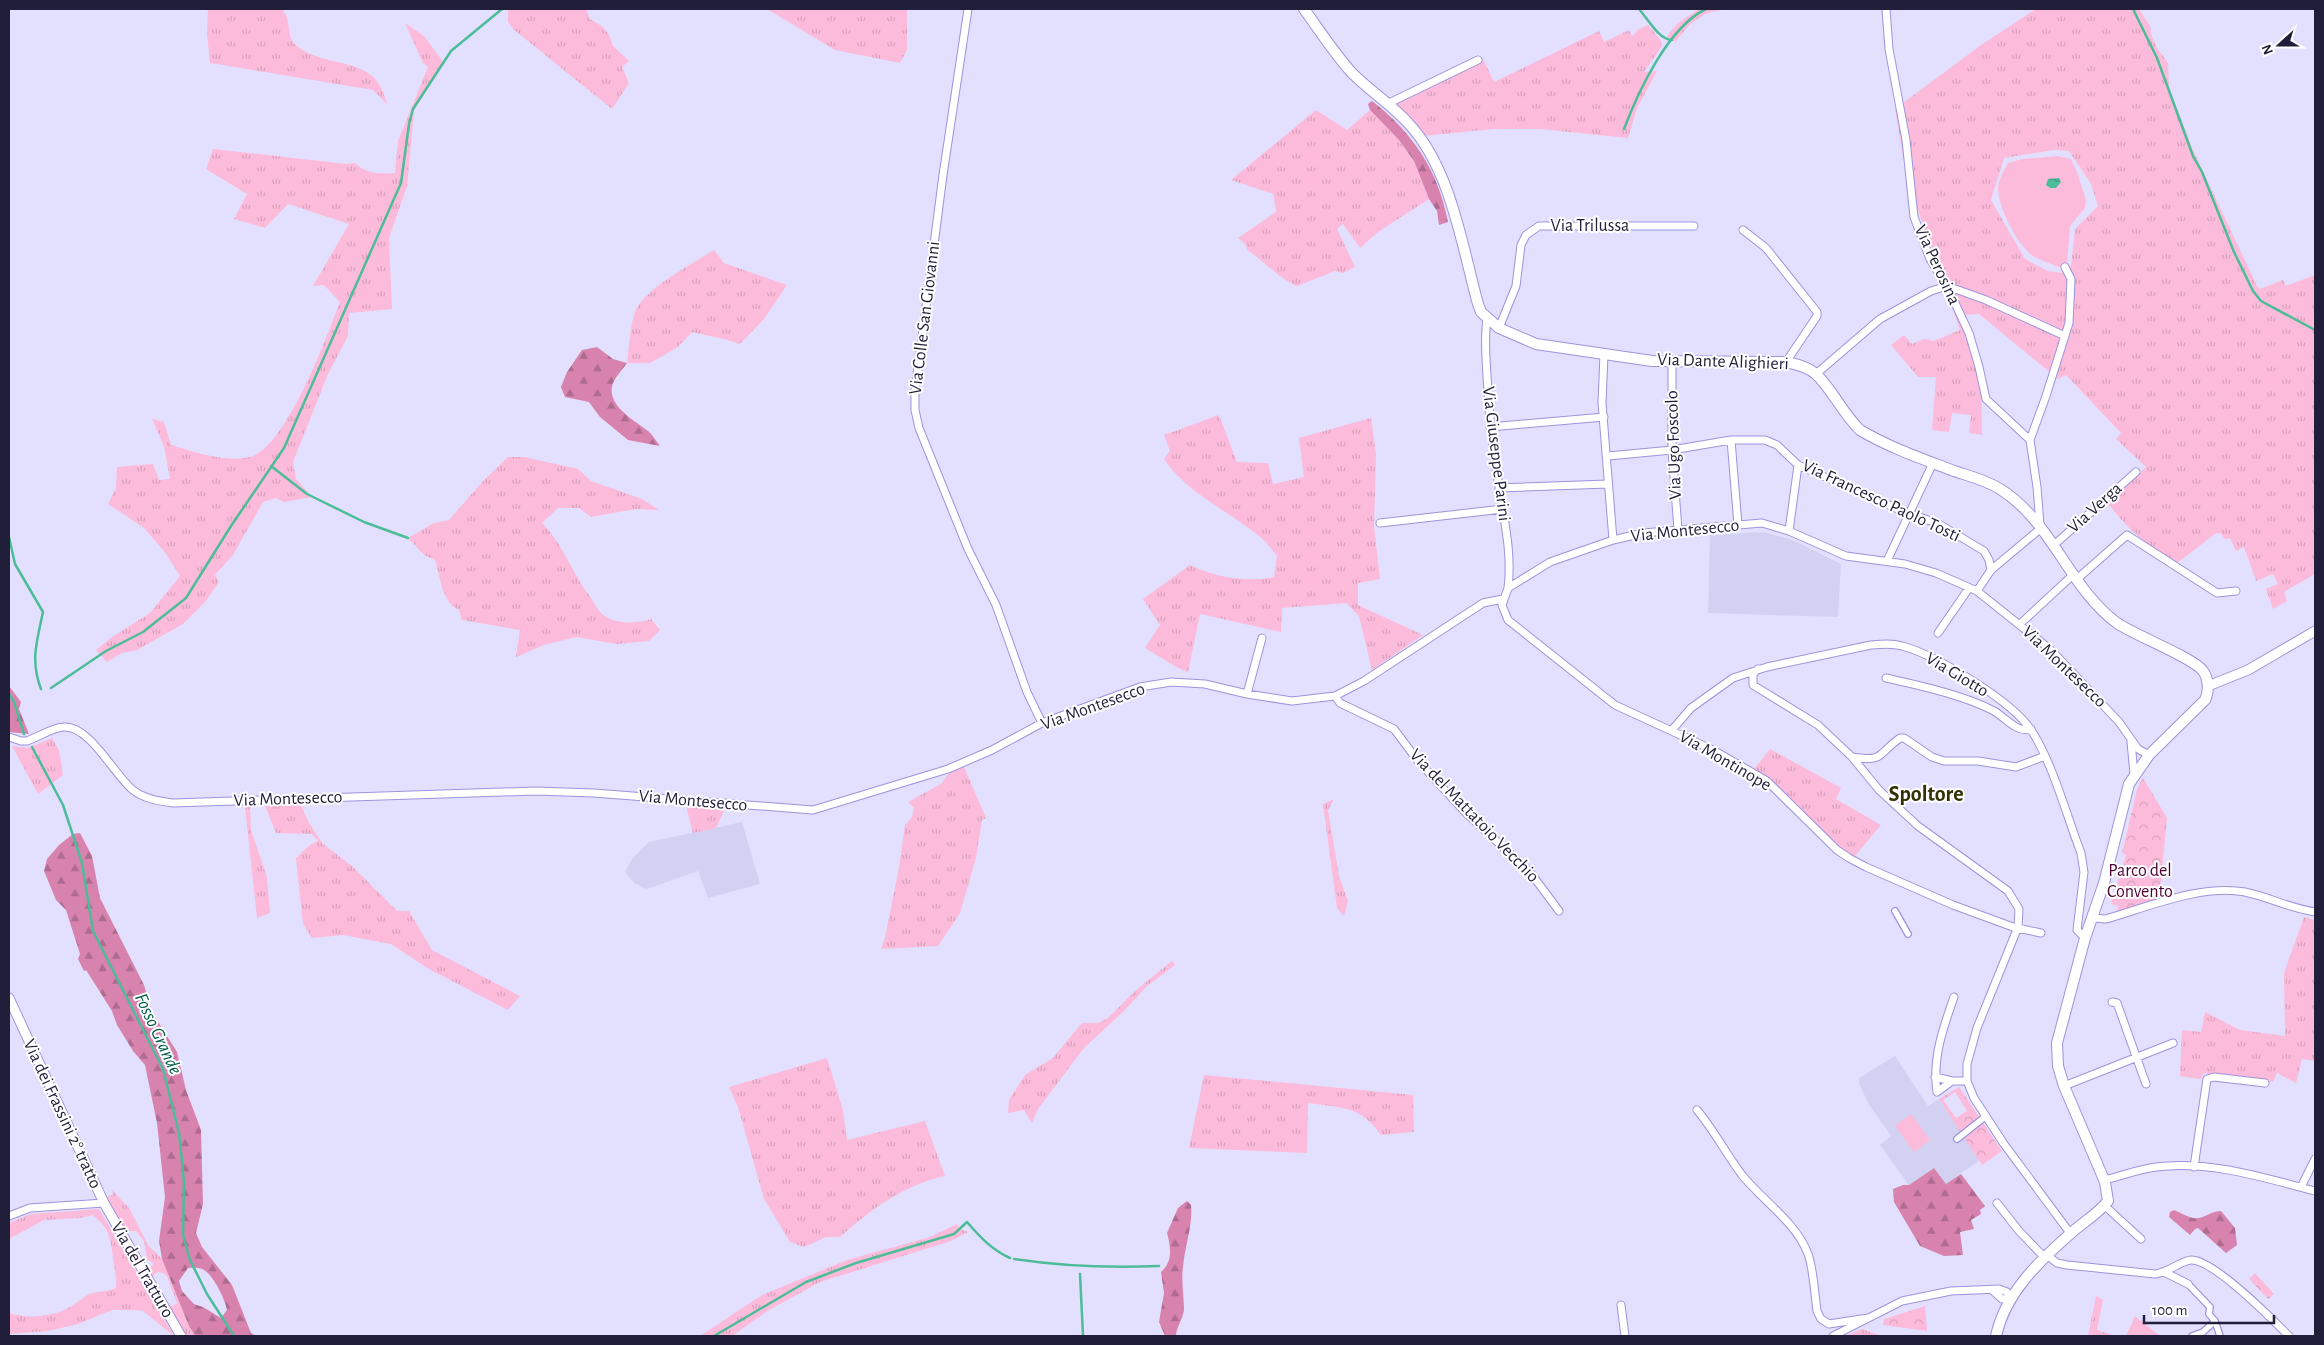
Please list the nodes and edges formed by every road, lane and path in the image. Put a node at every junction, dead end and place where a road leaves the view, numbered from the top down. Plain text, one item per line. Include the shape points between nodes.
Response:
1 (968, 9) edge
2 (1304, 9) edge
3 (1886, 9) edge
4 (1478, 60) dead end
5 (1387, 104) junction
6 (1694, 226) dead end
7 (1743, 230) dead end
8 (2065, 267) dead end
9 (1947, 286) junction
10 (1487, 320) junction
11 (1499, 328) junction
12 (2065, 336) junction
13 (1604, 354) junction
14 (1672, 361) junction
15 (1786, 362) junction
16 (1816, 374) junction
17 (1604, 417) junction
18 (1490, 427) junction
19 (1731, 440) junction
20 (2030, 440) junction
21 (1672, 450) junction
22 (1608, 456) junction
23 (1933, 463) junction
24 (1798, 465) junction
25 (2136, 472) dead end
26 (1608, 484) junction
27 (1499, 488) junction
28 (1503, 509) junction
29 (1910, 513) junction
30 (1380, 523) dead end
31 (1738, 525) junction
32 (2040, 528) junction
33 (1678, 530) junction
34 (1790, 531) junction
35 (1613, 540) junction
36 (2054, 545) junction
37 (1887, 561) junction
38 (1991, 570) junction
39 (2075, 576) junction
40 (1508, 588) junction
41 (1969, 588) junction
42 (2236, 590) dead end
43 (1977, 592) junction
44 (1503, 599) junction
45 (2020, 624) junction
46 (2315, 631) edge
47 (1938, 633) dead end
48 (1262, 638) dead end
49 (1758, 669) junction
50 (1738, 675) junction
51 (1886, 678) dead end
52 (1753, 686) junction
53 (2208, 686) junction
54 (1246, 694) junction
55 (1334, 696) junction
56 (1042, 724) junction
57 (1672, 730) junction
58 (2031, 730) junction
59 (9, 737) edge
60 (2131, 742) junction
61 (2150, 755) junction
62 (2045, 756) junction
63 (1852, 757) junction
64 (2134, 774) junction
65 (1559, 911) dead end
66 (1895, 911) dead end
67 (2315, 912) edge
68 (2094, 918) junction
69 (2018, 928) junction
70 (2042, 933) dead end
71 (1908, 934) dead end
72 (2085, 938) junction
73 (1954, 997) dead end
74 (9, 998) edge
75 (2112, 1002) dead end
76 (2173, 1043) dead end
77 (2136, 1057) junction
78 (1935, 1077) junction
79 (1952, 1081) junction
80 (1967, 1081) junction
81 (2265, 1083) dead end
82 (2146, 1084) dead end
83 (2064, 1086) junction
84 (1697, 1110) dead end
85 (1986, 1116) junction
86 (1957, 1139) dead end
87 (2315, 1158) edge
88 (2194, 1166) junction
89 (2104, 1180) junction
90 (2301, 1187) junction
91 (2315, 1191) edge
92 (104, 1203) junction
93 (1997, 1203) dead end
94 (2105, 1206) junction
95 (9, 1216) edge
96 (2070, 1233) junction
97 (2141, 1239) dead end
98 (2046, 1257) junction
99 (2166, 1273) junction
100 (2188, 1284) joint
101 (2010, 1298) junction
102 (1621, 1305) dead end
103 (1868, 1318) junction
104 (2215, 1321) junction
105 (181, 1336) edge
106 (1625, 1336) edge
107 (1833, 1336) edge
108 (1996, 1336) edge
109 (2192, 1336) edge
110 (2220, 1336) edge
111 (2289, 1336) edge

1 - 56 street, Via Colle San Giovanni via 943,175 915,410 919,428 968,549 996,605
2 - 5 main road via 1333,50
3 - 9 street, Via Perosina via 1914,217 1930,259
4 - 5 street
5 - 10 main road via 1409,124 1428,151 1446,188 1478,304
6 - 11 street, Via Trilussa via 1539,226 1526,235 1521,246 1516,286
7 - 15 street via 1766,248 1817,312
8 - 12 street via 2071,279 2069,323
9 - 12 street
9 - 16 street via 1931,291 1880,319
9 - 20 street, Via Perosina via 1968,333 1986,399
10 - 11 main road, Via Dante Alighieri
10 - 18 street, Via Giuseppe Parini via 1484,335
11 - 13 main road, Via Dante Alighieri via 1536,344
12 - 20 street
13 - 14 main road, Via Dante Alighieri
13 - 17 street
14 - 15 main road, Via Dante Alighieri
14 - 21 street, Via Ugo Foscolo
15 - 16 main road, Via Dante Alighieri
16 - 23 main road, Via Dante Alighieri via 1860,430
17 - 18 street
17 - 22 street
18 - 27 street, Via Giuseppe Parini
19 - 21 street, Via Francesco Paolo Tosti
19 - 24 street, Via Francesco Paolo Tosti via 1765,440 1777,445
19 - 31 street
20 - 32 street
21 - 22 street, Via Francesco Paolo Tosti
21 - 33 street, Via Ugo Foscolo
22 - 26 street
23 - 29 street
23 - 32 main road, Via Dante Alighieri via 2000,489
24 - 29 street, Via Francesco Paolo Tosti
24 - 34 street
25 - 36 street, Via Verga
26 - 27 street
26 - 35 street
27 - 28 street, Via Giuseppe Parini
28 - 30 street
28 - 40 street, Via Giuseppe Parini via 1510,572
29 - 37 street
29 - 38 street, Via Francesco Paolo Tosti via 1938,524 1981,548
31 - 33 street, Via Montesecco
31 - 34 street, Via Montesecco via 1762,523
32 - 36 main road, Via Dante Alighieri
32 - 38 street
33 - 35 street, Via Montesecco
34 - 37 street, Via Montesecco via 1846,556
35 - 40 street, Via Montesecco via 1550,562
36 - 39 main road, Via Dante Alighieri
37 - 41 street, Via Montesecco via 1936,572
38 - 43 street
39 - 42 street via 2127,535 2217,594
39 - 45 street
39 - 53 main road, Via Dante Alighieri via 2118,624 2201,669
40 - 44 street
41 - 43 street, Via Montesecco
41 - 47 street
43 - 45 street, Via Montesecco
44 - 55 street, Via Montesecco via 1483,603 1364,681
44 - 57 street, Via Montinope via 1503,611 1508,620 1616,705
45 - 60 street, Via Montesecco via 2052,650 2119,722
46 - 53 street via 2248,670
48 - 54 street
49 - 50 street, Via Giotto
49 - 52 street via 1753,674
49 - 58 street, Via Giotto via 1872,645 1901,645 1958,673 2020,715
50 - 52 street
50 - 57 street, Via Giotto via 1691,708
51 - 58 street via 1978,705 1994,711 2015,727
52 - 63 street via 1818,725
53 - 61 main road via 2200,707
54 - 55 street, Via Montesecco via 1292,701
54 - 56 street, Via Montesecco via 1205,684 1171,682 1140,687
55 - 65 street, Via del Mattatoio Vecchio via 1340,703 1394,730 1466,813 1530,872
56 - 59 street, Via Montesecco via 948,769 813,810 536,791 172,802 155,800 133,791 88,737 75,729 64,727 27,741
57 - 69 street, Via Montinope via 1767,781 1849,858 1953,905
58 - 62 street, Via Giotto
60 - 61 street, Via Montesecco via 2143,754
60 - 64 street, Via Montesecco
61 - 64 main road
62 - 63 street via 2016,768 1978,761 1942,760 1900,738 1880,758
62 - 72 street, Via Giotto via 2081,853 2084,872 2078,930
63 - 69 street via 1880,790 1918,826 2008,891 2019,909
64 - 68 main road
66 - 71 street
67 - 68 street via 2288,907 2244,892 2211,890 2106,919
68 - 72 main road
69 - 70 street, Via Montinope
69 - 80 street via 1977,1028 1967,1064
72 - 83 main road via 2057,1043 2058,1066
73 - 78 street via 1942,1032
74 - 92 street, Via dei Frassini 2° tratto
75 - 77 street via 2117,1003
76 - 77 street
77 - 82 street
77 - 83 street
78 - 79 street
78 - 79 street via 1937,1092
79 - 80 street
80 - 85 street
81 - 88 street via 2207,1079
83 - 89 main road
84 - 103 street via 1743,1176 1784,1219 1805,1247 1821,1318 1829,1324
85 - 86 street
85 - 96 street
87 - 90 street
88 - 89 street via 2150,1168
88 - 90 street via 2228,1170
89 - 94 main road via 2109,1196
90 - 91 street
92 - 95 street via 30,1208
92 - 105 street, Via del Tratturo
93 - 98 street via 2019,1231
94 - 96 main road
94 - 97 street
96 - 98 main road
98 - 99 street via 2067,1266
98 - 101 main road
99 - 100 street
99 - 111 street via 2188,1260 2210,1267
100 - 104 street via 2210,1307 2209,1314
101 - 103 street via 2002,1299 1993,1291 1952,1291 1902,1301
101 - 108 main road
102 - 106 street
103 - 107 street
104 - 109 street via 2203,1332
104 - 110 street

